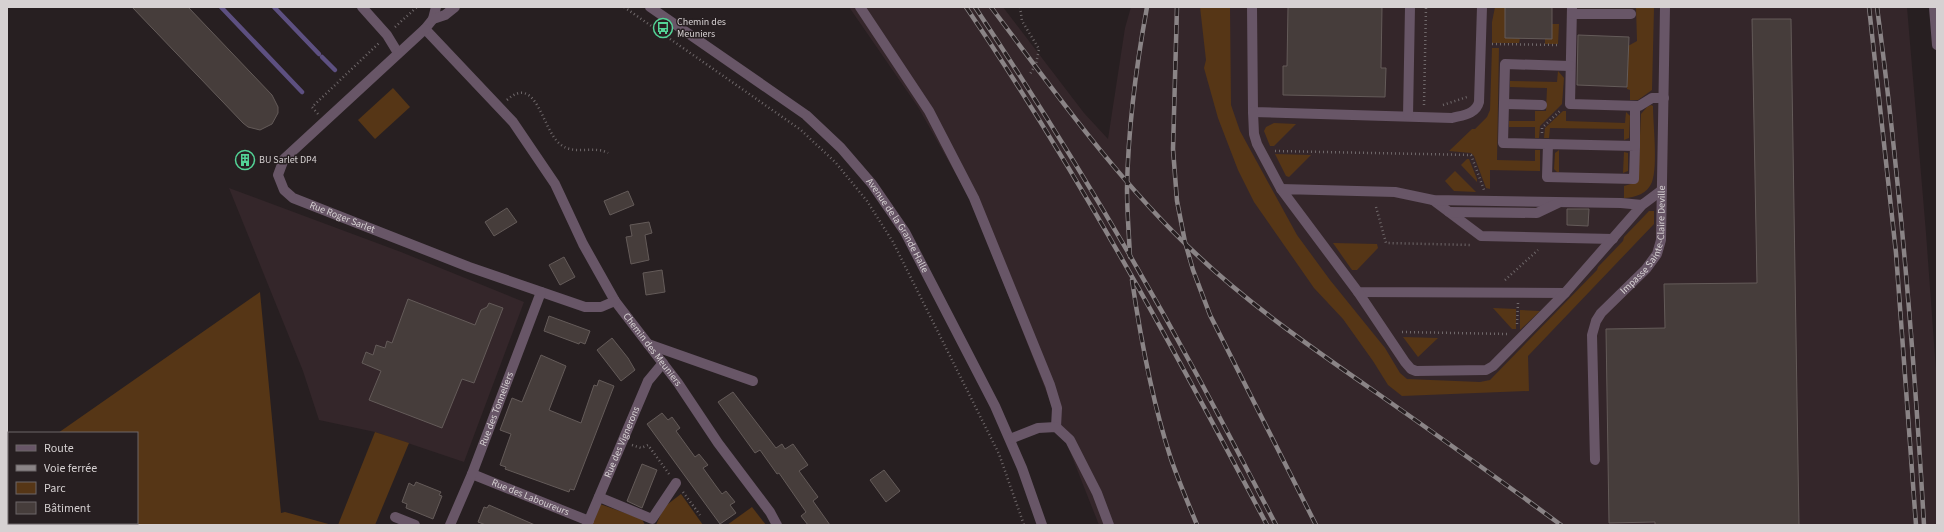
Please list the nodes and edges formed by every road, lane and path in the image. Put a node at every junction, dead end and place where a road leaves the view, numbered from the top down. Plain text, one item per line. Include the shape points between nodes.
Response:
1 (362, 7) edge
2 (417, 7) edge
3 (436, 7) edge
4 (455, 7) edge
5 (624, 7) edge
6 (650, 7) edge
7 (860, 7) edge
8 (1020, 7) edge
9 (1252, 7) edge
10 (1410, 7) edge
11 (1482, 7) edge
12 (1665, 7) edge
13 (1934, 7) edge
14 (1572, 10) edge
15 (1632, 14) dead end
16 (433, 19) junction
17 (425, 29) junction
18 (387, 35) junction
19 (1937, 45) edge
20 (398, 53) junction
21 (1570, 66) junction
22 (1030, 74) dead end
23 (1664, 98) junction
24 (1504, 104) junction
25 (1542, 105) dead end
26 (1636, 106) junction
27 (500, 108) junction
28 (1253, 112) junction
29 (1408, 116) junction
30 (325, 121) junction
31 (1548, 144) junction
32 (1635, 146) junction
33 (608, 153) dead end
34 (1281, 189) junction
35 (1662, 190) junction
36 (1433, 200) junction
37 (1559, 202) junction
38 (1642, 205) junction
39 (1449, 212) junction
40 (1613, 239) junction
41 (541, 292) junction
42 (1358, 292) junction
43 (1565, 293) junction
44 (615, 301) junction
45 (647, 343) junction
46 (663, 363) junction
47 (753, 381) dead end
48 (1056, 427) junction
49 (1010, 439) junction
50 (622, 441) junction
51 (1595, 460) dead end
52 (472, 474) junction
53 (676, 483) junction
54 (599, 497) junction
55 (700, 515) dead end
56 (395, 517) dead end
57 (588, 523) edge
58 (415, 525) edge
59 (450, 525) edge
60 (777, 525) edge
61 (1024, 525) edge
62 (1042, 525) edge
63 (1109, 525) edge

1 - 18 street
2 - 18 path
3 - 16 street
4 - 16 street
5 - 61 path via 801,130 836,163 867,201 893,242 999,454
6 - 49 street, Avenue de la Grande Halle via 806,115 858,166 905,232
7 - 48 street via 929,111 974,198 1050,385 1057,408
8 - 22 path via 1022,21 1039,49 1036,64
9 - 28 street
10 - 29 street
11 - 29 street via 1478,107 1473,112 1452,118
12 - 23 street, Impasse Sainte-Claire Deville
13 - 19 street
14 - 15 street
14 - 21 street
16 - 17 street
17 - 20 street, Rue Roger Sarlet
17 - 27 street, Chemin des Meuniers
18 - 20 street
18 - 30 path via 312,107
20 - 30 street, Rue Roger Sarlet
21 - 24 street via 1505,64
21 - 26 street via 1570,104
23 - 26 street via 1652,98
23 - 35 street, Impasse Sainte-Claire Deville
24 - 25 street
24 - 31 street via 1503,143
26 - 32 street
27 - 33 path via 514,94 529,94 534,98 548,129 560,145 570,149 602,150
27 - 44 street, Chemin des Meuniers via 513,122 555,184 583,244
28 - 29 street
28 - 34 street via 1257,144
30 - 41 street, Rue Roger Sarlet via 284,159 278,175 284,190 293,198 469,267
31 - 32 street
31 - 32 street via 1547,178 1634,179
34 - 36 street via 1395,192
34 - 42 street
35 - 38 street
35 - 51 street, Impasse Sainte-Claire Deville via 1661,240 1657,254 1646,269 1601,313 1592,335
36 - 37 street
36 - 39 street
37 - 38 street
37 - 39 street via 1537,213
38 - 40 street
39 - 40 street via 1481,236
40 - 43 street
41 - 44 street, Rue Roger Sarlet via 585,307 601,307
41 - 52 street, Rue des Tonneliers
42 - 43 street
42 - 43 street via 1411,369 1416,371 1486,370 1493,366
44 - 45 street, Chemin des Meuniers
45 - 46 street, Chemin des Meuniers
45 - 47 street
46 - 50 street, Rue des Vignerons via 648,381
46 - 60 street, Chemin des Meuniers
48 - 49 street via 1038,428
48 - 63 street via 1070,440 1097,493
49 - 62 street, Avenue de la Grande Halle
50 - 53 path via 641,448 648,445
50 - 54 street, Rue des Vignerons
52 - 57 street, Rue des Laboureurs
52 - 59 street, Rue des Tonneliers
53 - 54 street via 652,519
53 - 55 path
54 - 57 street, Rue des Vignerons
56 - 58 street

